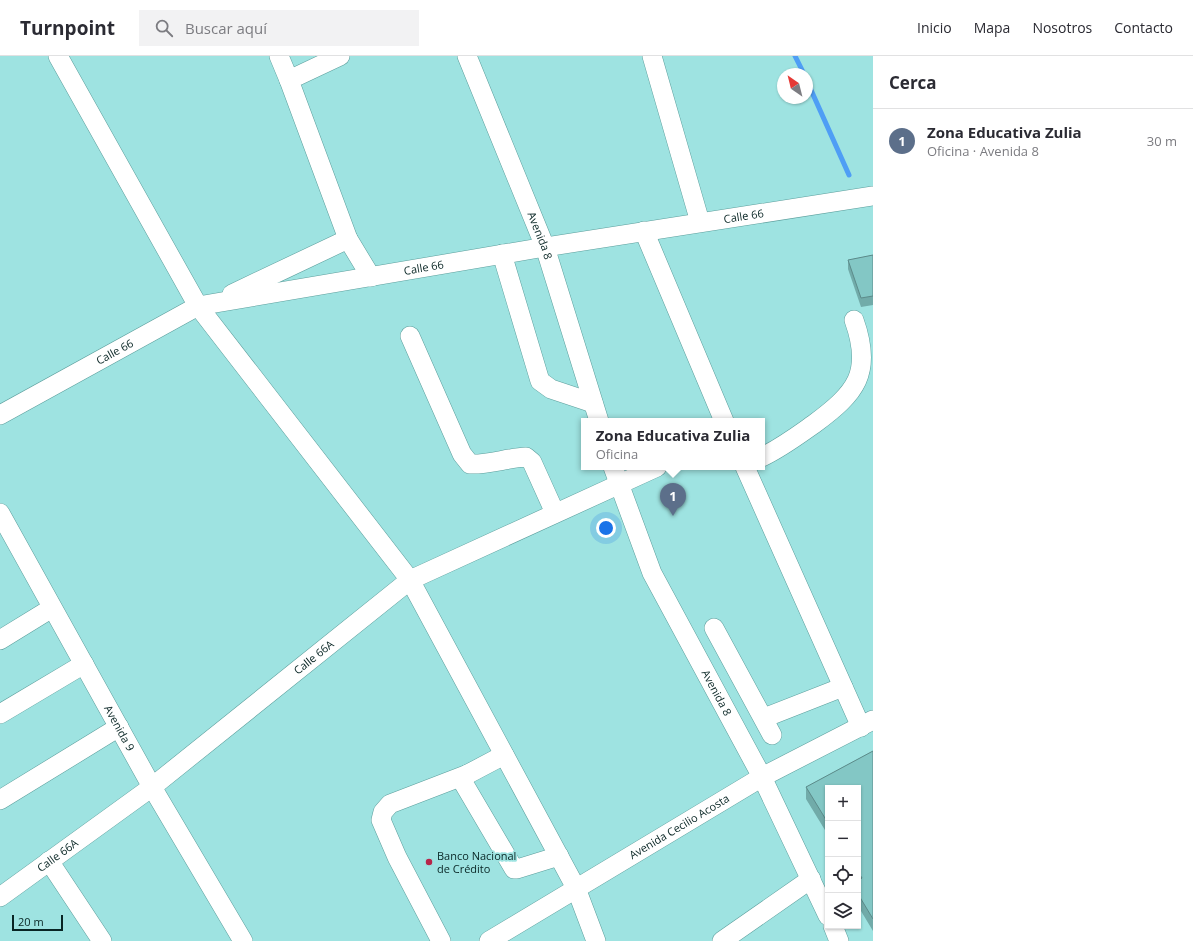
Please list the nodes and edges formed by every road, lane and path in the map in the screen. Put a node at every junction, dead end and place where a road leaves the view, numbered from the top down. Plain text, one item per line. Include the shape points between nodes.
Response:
1 (58, 56) edge
2 (279, 56) edge
3 (340, 56) edge
4 (467, 56) edge
5 (652, 56) edge
6 (289, 80) junction
7 (873, 196) edge
8 (700, 222) junction
9 (644, 231) junction
10 (348, 239) junction
11 (545, 247) junction
12 (502, 254) junction
13 (371, 277) junction
14 (204, 305) junction
15 (854, 320) dead end
16 (410, 336) dead end
17 (593, 403) junction
18 (0, 415) edge
19 (598, 418) edge
20 (723, 418) edge
21 (765, 455) edge
22 (642, 470) edge
23 (746, 470) edge
24 (616, 475) edge
25 (0, 513) edge
26 (555, 513) junction
27 (410, 580) junction
28 (52, 608) junction
29 (714, 628) dead end
30 (0, 640) edge
31 (84, 664) junction
32 (740, 676) junction
33 (843, 687) junction
34 (716, 688) junction
35 (0, 714) edge
36 (764, 718) junction
37 (867, 723) edge
38 (119, 727) junction
39 (772, 735) dead end
40 (504, 755) junction
41 (468, 774) junction
42 (762, 777) junction
43 (152, 787) junction
44 (0, 800) edge
45 (559, 856) junction
46 (49, 861) junction
47 (811, 879) junction
48 (576, 888) junction
49 (0, 897) edge
50 (825, 909) edge
51 (834, 929) edge
52 (102, 941) edge
53 (243, 941) edge
54 (441, 941) edge
55 (489, 941) edge
56 (596, 941) edge
57 (722, 941) edge
58 (840, 941) edge

1 - 14 street
2 - 6 street
3 - 6 street
4 - 11 street, Avenida 8
5 - 8 street
6 - 10 street
7 - 8 street, Calle 66
8 - 9 street, Calle 66
9 - 11 street, Calle 66
9 - 20 street
10 - 13 street
10 - 14 street
11 - 12 street, Calle 66
11 - 17 street, Avenida 8
12 - 13 street, Calle 66
12 - 17 street via 540,380 551,389
13 - 14 street, Calle 66
14 - 18 street, Calle 66
14 - 27 street
15 - 21 street via 863,351 854,388 827,414 785,445
16 - 26 street via 462,454 470,464 526,457 532,462
17 - 19 street, Avenida 8
22 - 24 street, Calle 66A
23 - 33 street
24 - 26 street, Calle 66A
24 - 34 street, Avenida 8 via 652,573
25 - 28 street, Avenida 9
26 - 27 street, Calle 66A
27 - 40 street
27 - 43 street, Calle 66A
28 - 30 street
28 - 31 street, Avenida 9
29 - 32 street
31 - 35 street
31 - 38 street, Avenida 9
32 - 34 street
32 - 36 street
33 - 36 street
33 - 37 street
34 - 42 street, Avenida 8
36 - 39 street
37 - 42 street, Avenida Cecilio Acosta
38 - 43 street, Avenida 9
38 - 44 street
40 - 41 street
40 - 45 street
41 - 45 street via 464,784 514,868
41 - 54 street via 390,804 383,812 381,820 397,858
42 - 47 street, Avenida 8
42 - 48 street, Avenida Cecilio Acosta
43 - 46 street, Calle 66A
43 - 53 street, Avenida 9
45 - 48 street
46 - 49 street, Calle 66A
46 - 52 street
47 - 50 street, Avenida 8
47 - 57 street
48 - 55 street, Avenida Cecilio Acosta
48 - 56 street
51 - 58 street

